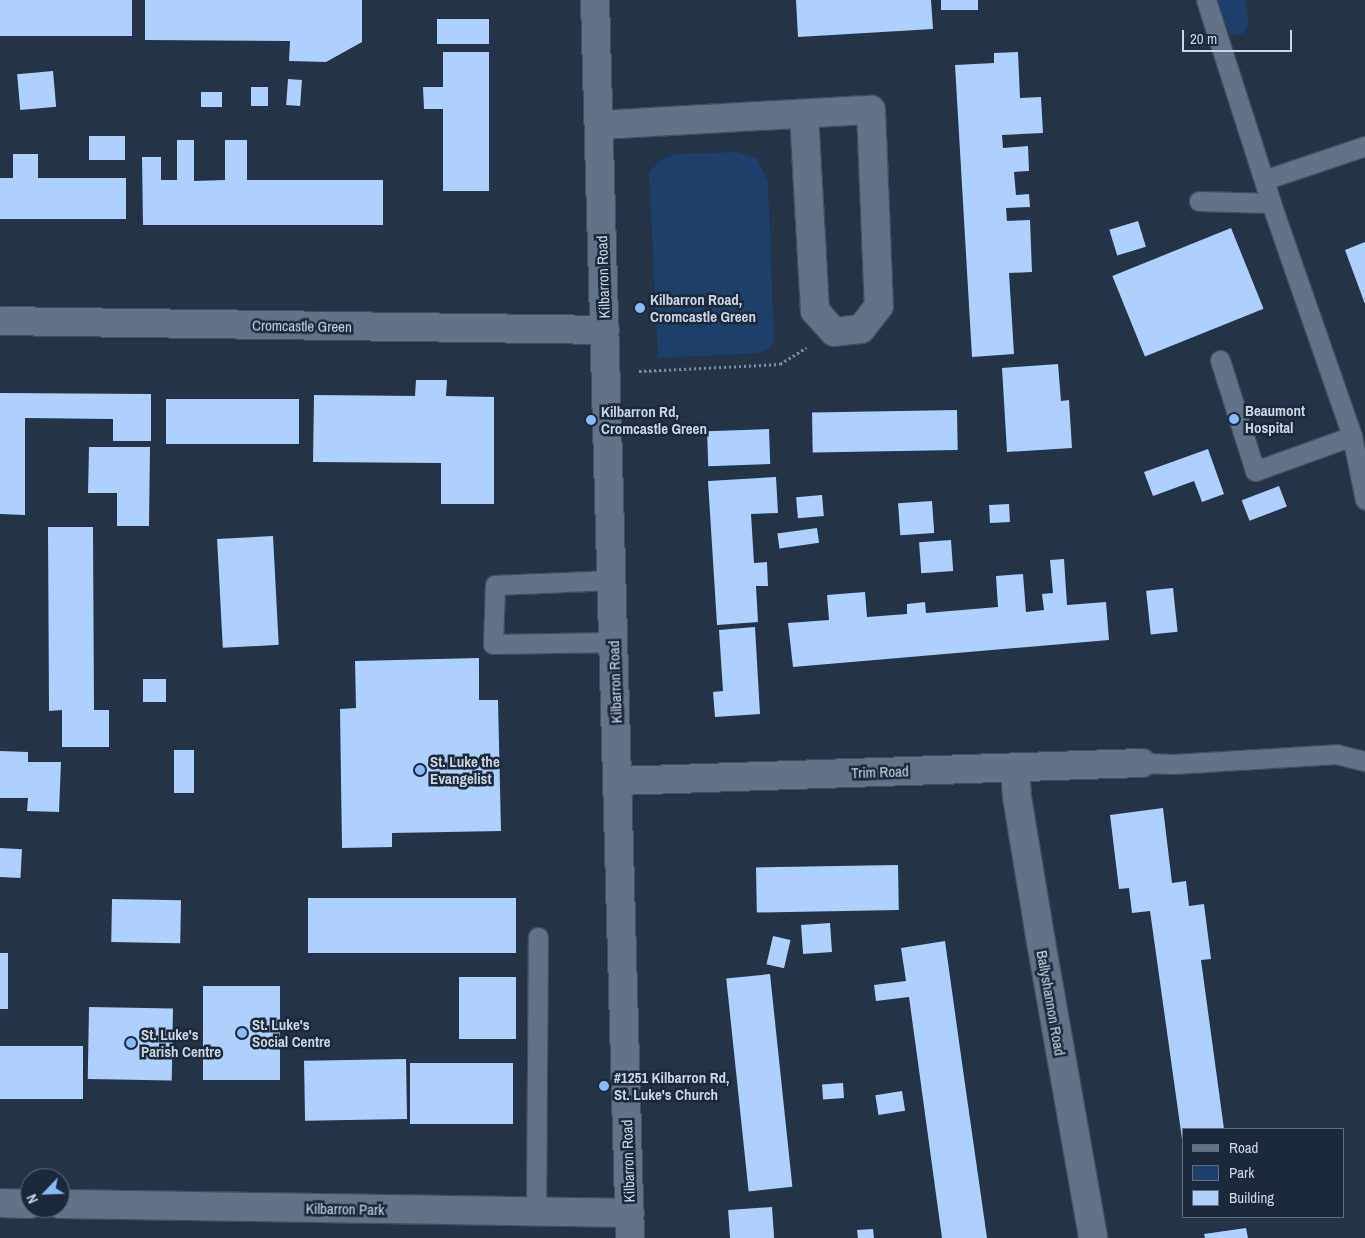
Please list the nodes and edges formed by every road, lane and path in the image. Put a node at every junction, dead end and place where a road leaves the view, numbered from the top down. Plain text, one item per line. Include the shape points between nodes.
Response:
1 (595, 0) edge
2 (1206, 0) edge
3 (804, 115) junction
4 (599, 125) junction
5 (1365, 146) edge
6 (1264, 180) junction
7 (1200, 201) dead end
8 (1271, 203) junction
9 (0, 321) edge
10 (605, 330) junction
11 (834, 332) junction
12 (1220, 360) dead end
13 (606, 373) junction
14 (1352, 436) junction
15 (1365, 500) edge
16 (612, 580) junction
17 (614, 642) junction
18 (1365, 761) edge
19 (1142, 763) joint
20 (1015, 768) junction
21 (618, 781) junction
22 (538, 937) dead end
23 (0, 1203) edge
24 (20, 1204) edge
25 (70, 1204) edge
26 (536, 1211) junction
27 (630, 1225) edge
28 (1093, 1238) edge

1 - 4 street, Kilbarron Road
2 - 6 lane
3 - 4 street
3 - 11 street via 815,311
3 - 11 street via 871,110 879,306 862,329
4 - 10 street, Kilbarron Road
5 - 6 lane
6 - 8 lane
7 - 8 lane
8 - 14 lane
9 - 10 street, Cromcastle Green
10 - 13 street, Kilbarron Road
11 - 13 path via 780,364
12 - 14 lane via 1255,471
13 - 16 street, Kilbarron Road
14 - 15 lane
16 - 17 street, Kilbarron Road
16 - 17 lane via 495,585 493,644
17 - 21 street, Kilbarron Road
18 - 19 lane via 1336,754
19 - 20 street, Trim Road
20 - 21 street, Trim Road
20 - 28 street, Ballyshannon Road via 1037,922
21 - 27 street, Kilbarron Road
22 - 26 lane
23 - 24 street
25 - 26 street, Kilbarron Park
26 - 27 street, Kilbarron Park

